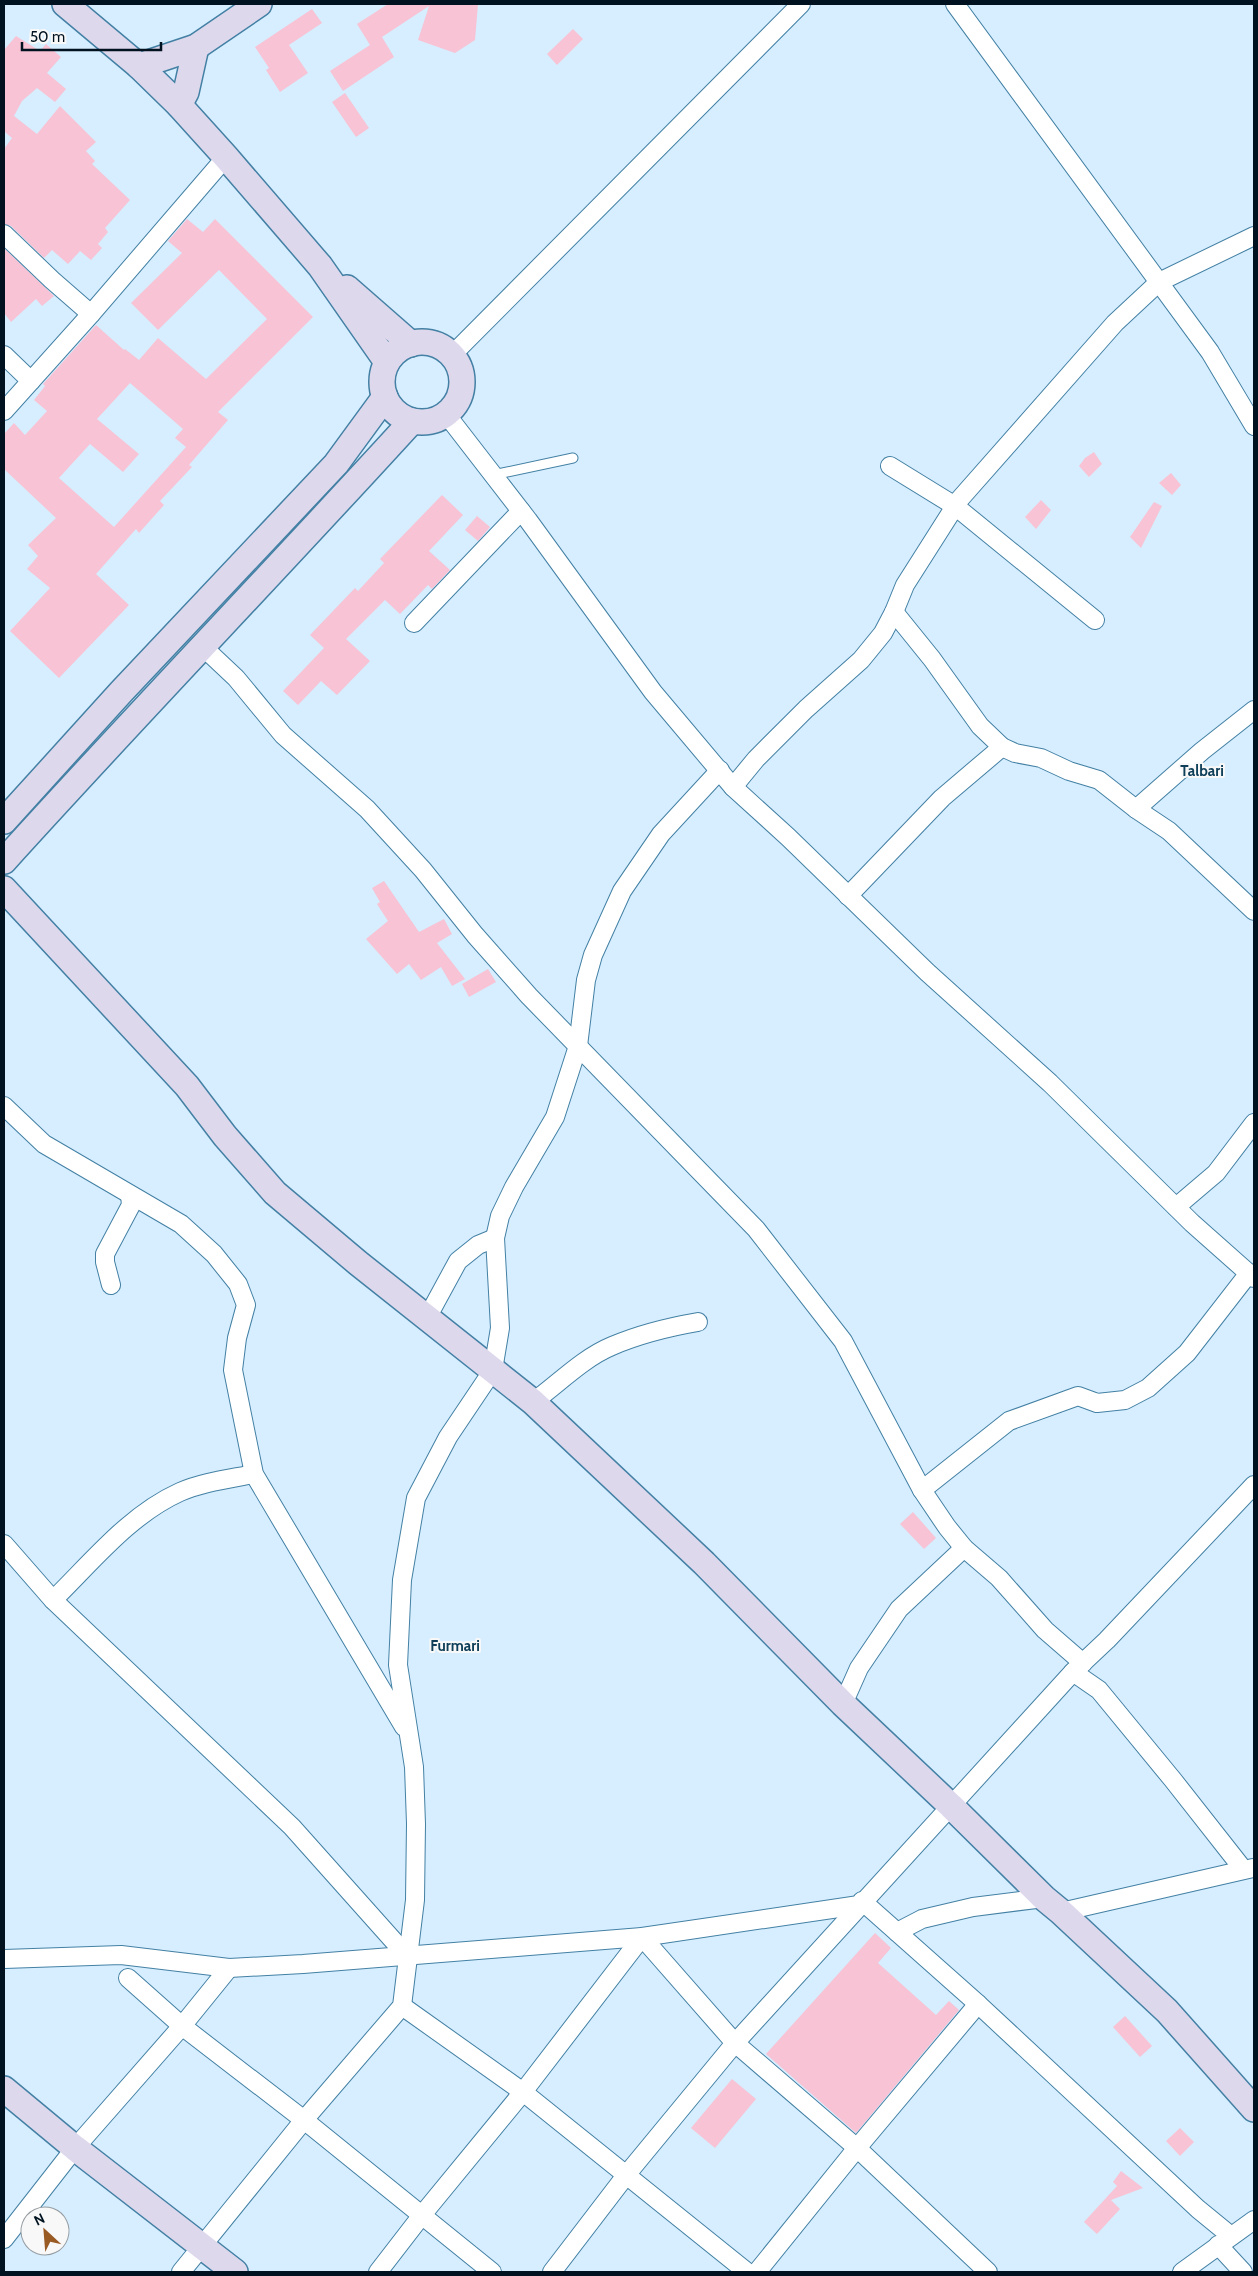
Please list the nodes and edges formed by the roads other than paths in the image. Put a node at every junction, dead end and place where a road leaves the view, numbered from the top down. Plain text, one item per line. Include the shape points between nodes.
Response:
1 (65, 4) edge
2 (258, 4) edge
3 (801, 4) edge
4 (955, 4) edge
5 (196, 47) junction
6 (139, 66) junction
7 (179, 105) junction
8 (226, 157) junction
9 (4, 234) edge
10 (1254, 236) edge
11 (320, 266) junction
12 (1159, 282) junction
13 (91, 314) junction
14 (411, 344) junction
15 (452, 354) junction
16 (4, 355) edge
17 (387, 362) junction
18 (31, 382) junction
19 (385, 397) junction
20 (4, 412) edge
21 (446, 414) junction
22 (412, 421) junction
23 (1254, 426) edge
24 (573, 458) dead end
25 (890, 466) dead end
26 (493, 475) junction
27 (955, 506) junction
28 (521, 511) junction
29 (894, 612) junction
30 (1096, 620) dead end
31 (414, 623) dead end
32 (202, 646) junction
33 (1254, 710) edge
34 (1002, 747) junction
35 (720, 770) junction
36 (733, 788) junction
37 (1136, 809) junction
38 (4, 821) edge
39 (4, 861) edge
40 (4, 889) edge
41 (848, 896) junction
42 (1254, 911) edge
43 (578, 1046) junction
44 (4, 1106) edge
45 (1254, 1123) edge
46 (130, 1195) junction
47 (1176, 1207) junction
48 (495, 1238) junction
49 (1251, 1275) edge
50 (111, 1285) dead end
51 (427, 1318) junction
52 (698, 1322) dead end
53 (493, 1370) junction
54 (533, 1402) junction
55 (254, 1474) junction
56 (1254, 1485) edge
57 (922, 1490) junction
58 (4, 1544) edge
59 (964, 1548) junction
60 (53, 1600) junction
61 (1078, 1667) junction
62 (843, 1704) junction
63 (408, 1734) junction
64 (951, 1806) junction
65 (1249, 1869) edge
66 (861, 1903) junction
67 (1052, 1905) junction
68 (897, 1932) junction
69 (642, 1937) junction
70 (408, 1957) junction
71 (4, 1959) edge
72 (229, 1968) junction
73 (128, 1978) dead end
74 (978, 2004) junction
75 (402, 2006) junction
76 (182, 2026) junction
77 (734, 2043) junction
78 (4, 2089) edge
79 (523, 2092) junction
80 (1254, 2109) edge
81 (304, 2120) junction
82 (75, 2148) junction
83 (857, 2148) junction
84 (628, 2174) junction
85 (422, 2215) junction
86 (1254, 2220) edge
87 (4, 2239) edge
88 (1225, 2240) junction
89 (202, 2248) junction
90 (182, 2272) edge
91 (235, 2272) edge
92 (378, 2272) edge
93 (492, 2272) edge
94 (552, 2272) edge
95 (748, 2272) edge
96 (757, 2272) edge
97 (988, 2272) edge
98 (1182, 2272) edge
99 (1243, 2272) edge

1 - 6 main road
2 - 5 main road
3 - 15 street
4 - 12 street
5 - 6 main road
5 - 7 main road via 186,92
6 - 7 main road
7 - 8 main road
8 - 11 main road
8 - 13 street
9 - 13 street
10 - 12 street
11 - 14 main road
11 - 17 main road
12 - 23 street via 1210,352
12 - 27 street via 1115,323
13 - 18 street
14 - 15 main road via 433,343
14 - 17 main road
15 - 21 main road via 460,369 462,386 460,396
16 - 18 street
17 - 19 main road via 382,380
18 - 20 street
19 - 22 main road via 391,408
19 - 38 main road via 331,470
21 - 22 main road via 436,420
21 - 26 street
22 - 32 main road
24 - 26 lane
25 - 27 street
26 - 28 street
27 - 29 street via 905,585
27 - 30 street
28 - 31 street
28 - 35 street via 653,692
29 - 34 street via 980,726
29 - 36 street via 884,632 861,660 762,753
32 - 39 main road
32 - 43 street via 236,678 283,735 366,809 424,870 475,935
33 - 37 street
34 - 37 street via 1099,780
34 - 41 street via 942,798
35 - 36 street
35 - 43 street via 661,834 622,891 593,955 586,980
36 - 41 street
37 - 42 street via 1169,831
40 - 51 main road via 187,1086 275,1193
41 - 47 street via 1050,1083
43 - 48 street via 555,1117 500,1216
43 - 57 street via 756,1229 843,1341
44 - 46 street via 44,1144
45 - 47 street via 1216,1173
46 - 50 street via 130,1205 105,1254
46 - 55 street via 181,1224 214,1254 238,1284 246,1305 233,1370
47 - 49 street
48 - 51 street via 478,1245 458,1261
48 - 53 street via 500,1328
49 - 57 street via 1188,1353 1148,1388 1125,1400 1097,1403 1078,1396 1009,1421
51 - 53 main road
52 - 54 street via 656,1330 611,1346
53 - 54 main road
53 - 63 street via 448,1438 416,1498 402,1580 398,1665
54 - 62 main road via 704,1563
55 - 60 street via 179,1492 136,1519
55 - 63 street
56 - 61 street
57 - 59 street
58 - 60 street
59 - 61 street via 999,1578
59 - 62 street via 899,1609 859,1668
60 - 70 street via 292,1827
61 - 64 street
61 - 65 street
62 - 64 main road
63 - 70 street via 414,1767 416,1824 415,1900
64 - 66 street
64 - 67 main road
65 - 67 street
66 - 68 street
66 - 69 street
66 - 77 street
67 - 68 street via 973,1907 922,1918
67 - 80 main road via 1167,2011
68 - 74 street
69 - 70 street
69 - 77 street
69 - 79 street
70 - 72 street
70 - 75 street
71 - 72 street via 121,1955
72 - 76 street
73 - 76 street
74 - 83 street
74 - 88 street via 1198,2210
75 - 79 street
75 - 81 street
76 - 81 street
76 - 82 street
77 - 83 street
77 - 84 street
78 - 82 main road
79 - 84 street
79 - 85 street
81 - 85 street
81 - 89 street
82 - 87 street
82 - 89 main road
83 - 96 street
83 - 97 street
84 - 94 street
84 - 95 street
85 - 92 street
85 - 93 street
86 - 88 street
88 - 98 street
88 - 99 street
89 - 90 street
89 - 91 main road

